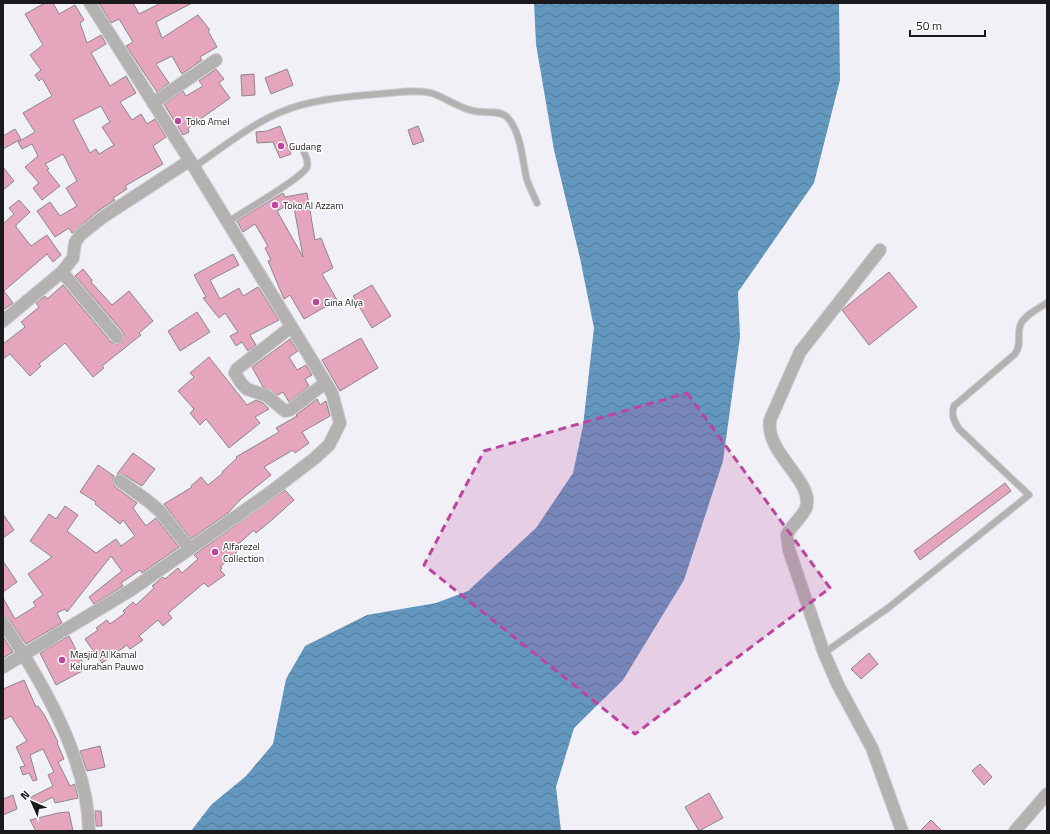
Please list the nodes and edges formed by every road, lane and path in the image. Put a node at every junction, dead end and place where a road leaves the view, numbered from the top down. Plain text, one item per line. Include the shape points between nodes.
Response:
1 (90, 3) edge
2 (216, 60) dead end
3 (153, 103) junction
4 (304, 152) dead end
5 (191, 164) junction
6 (537, 203) dead end
7 (227, 222) junction
8 (880, 250) dead end
9 (62, 272) junction
10 (1047, 303) edge
11 (3, 320) edge
12 (291, 327) junction
13 (117, 337) dead end
14 (326, 383) junction
15 (120, 481) dead end
16 (189, 548) junction
17 (3, 623) edge
18 (824, 653) junction
19 (24, 654) junction
20 (3, 667) edge
21 (1047, 794) edge
22 (89, 831) edge
23 (902, 831) edge
24 (1015, 831) edge

1 - 3 street
2 - 3 street
3 - 5 street
4 - 7 lane via 308,162 299,176
5 - 6 lane via 270,117 296,107 326,99 354,96 430,93 478,113 498,113 506,116 512,123 528,182
5 - 7 street
5 - 9 street via 103,217 80,235 73,258
7 - 12 street
8 - 18 street via 800,352 770,420 769,429 776,448 807,494 806,508 790,528 787,540
9 - 11 street
9 - 13 street
10 - 18 lane via 1024,319 1020,325 1019,349 1015,354 954,406 952,413 959,429 1028,494 888,608
12 - 14 street
12 - 14 street via 237,370 235,373 241,383 247,389 267,396 285,411
14 - 16 street via 332,393 340,423 329,445 268,494
15 - 16 street via 160,511
16 - 19 street via 131,590
17 - 19 street
18 - 23 street via 872,748
19 - 20 street
19 - 22 street via 74,757 84,786
21 - 24 street

